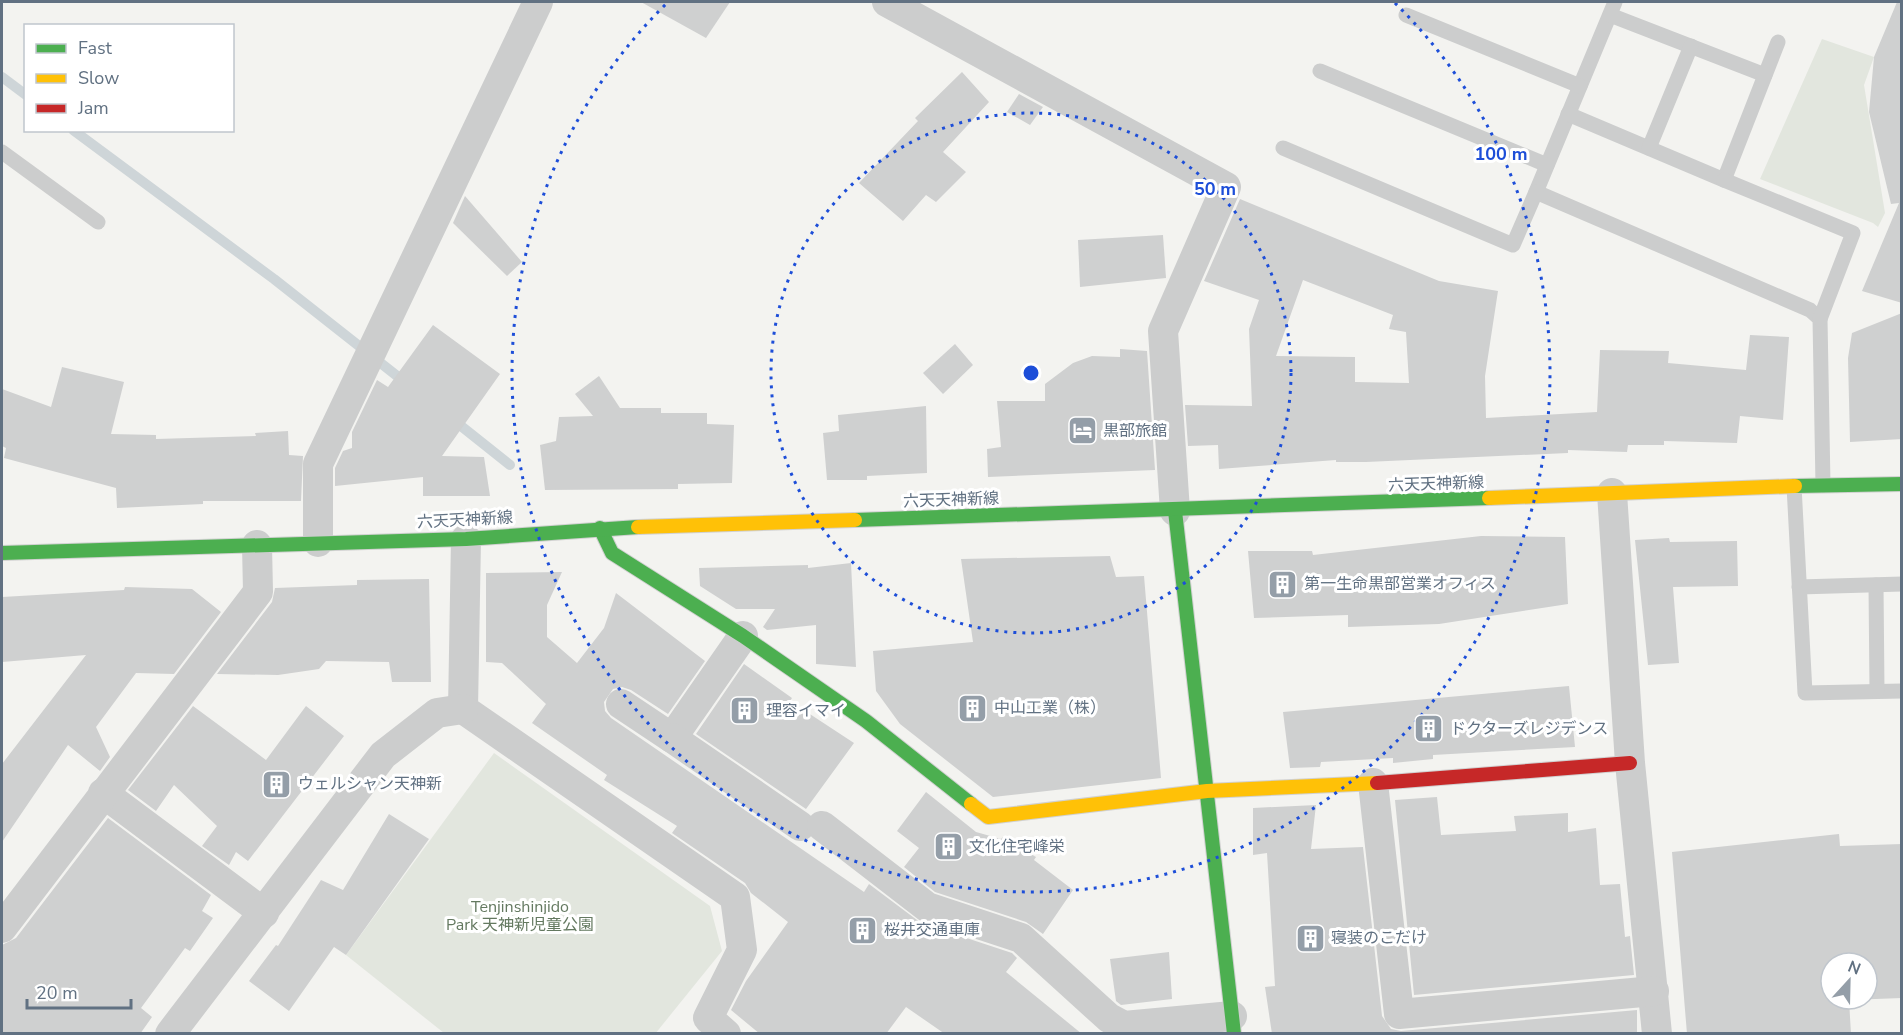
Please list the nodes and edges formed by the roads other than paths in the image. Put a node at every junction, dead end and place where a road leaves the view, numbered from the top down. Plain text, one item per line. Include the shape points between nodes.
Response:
1 (538, 2) edge
2 (887, 2) edge
3 (1613, 8) edge
4 (927, 11) edge
5 (1406, 15) dead end
6 (1778, 42) dead end
7 (1691, 46) junction
8 (1320, 71) dead end
9 (1765, 75) junction
10 (1580, 86) junction
11 (1568, 114) junction
12 (1283, 148) dead end
13 (1649, 148) junction
14 (2, 152) edge
15 (1547, 165) junction
16 (1724, 180) junction
17 (1536, 192) junction
18 (98, 222) dead end
19 (1820, 319) junction
20 (1902, 484) edge
21 (1823, 485) junction
22 (1794, 486) junction
23 (1612, 493) junction
24 (1175, 511) junction
25 (600, 528) junction
26 (466, 538) junction
27 (318, 542) junction
28 (257, 545) junction
29 (2, 553) edge
30 (1902, 584) edge
31 (1876, 585) junction
32 (1799, 587) junction
33 (743, 636) junction
34 (1877, 691) junction
35 (1902, 691) edge
36 (621, 704) dead end
37 (463, 709) junction
38 (672, 738) junction
39 (1630, 763) junction
40 (1374, 783) junction
41 (1207, 791) junction
42 (103, 793) junction
43 (264, 913) junction
44 (2, 928) edge
45 (1654, 991) junction
46 (1399, 1024) edge
47 (1233, 1025) edge
48 (170, 1034) edge
49 (726, 1034) edge
50 (1657, 1034) edge

1 - 27 street via 318,464
2 - 4 street
3 - 7 lane
3 - 10 lane
4 - 24 street via 1226,188 1163,331
5 - 10 lane
6 - 9 lane
7 - 9 lane
7 - 13 lane
8 - 15 lane
9 - 16 lane
10 - 11 lane
11 - 13 lane
11 - 15 lane
12 - 17 lane via 1513,245
13 - 16 lane
14 - 18 lane
15 - 17 lane
16 - 19 lane via 1853,233
17 - 19 lane via 1810,310
19 - 21 lane
20 - 21 main road, 六天天神新線
21 - 22 main road, 六天天神新線
22 - 23 main road, 六天天神新線
22 - 32 lane
23 - 24 main road, 六天天神新線
23 - 39 street
24 - 25 main road, 六天天神新線
24 - 41 main road
25 - 26 main road, 六天天神新線
25 - 33 main road via 612,553
26 - 27 main road, 六天天神新線
26 - 37 street
27 - 28 main road, 六天天神新線
28 - 29 main road, 六天天神新線
28 - 42 street via 258,592
30 - 31 lane
31 - 32 lane
31 - 34 lane
32 - 34 lane via 1805,693
33 - 38 street
33 - 41 main road via 866,721 988,817
34 - 35 lane
36 - 38 street
37 - 43 street via 437,713 383,755
37 - 49 street via 735,897 742,950 708,1018
38 - 47 street via 811,826 927,907 1021,938 1109,1018 1124,1026
39 - 40 main road
39 - 45 street
40 - 41 main road
40 - 46 street
41 - 47 main road
42 - 43 street
42 - 44 street
43 - 48 street
45 - 46 street
45 - 50 street

